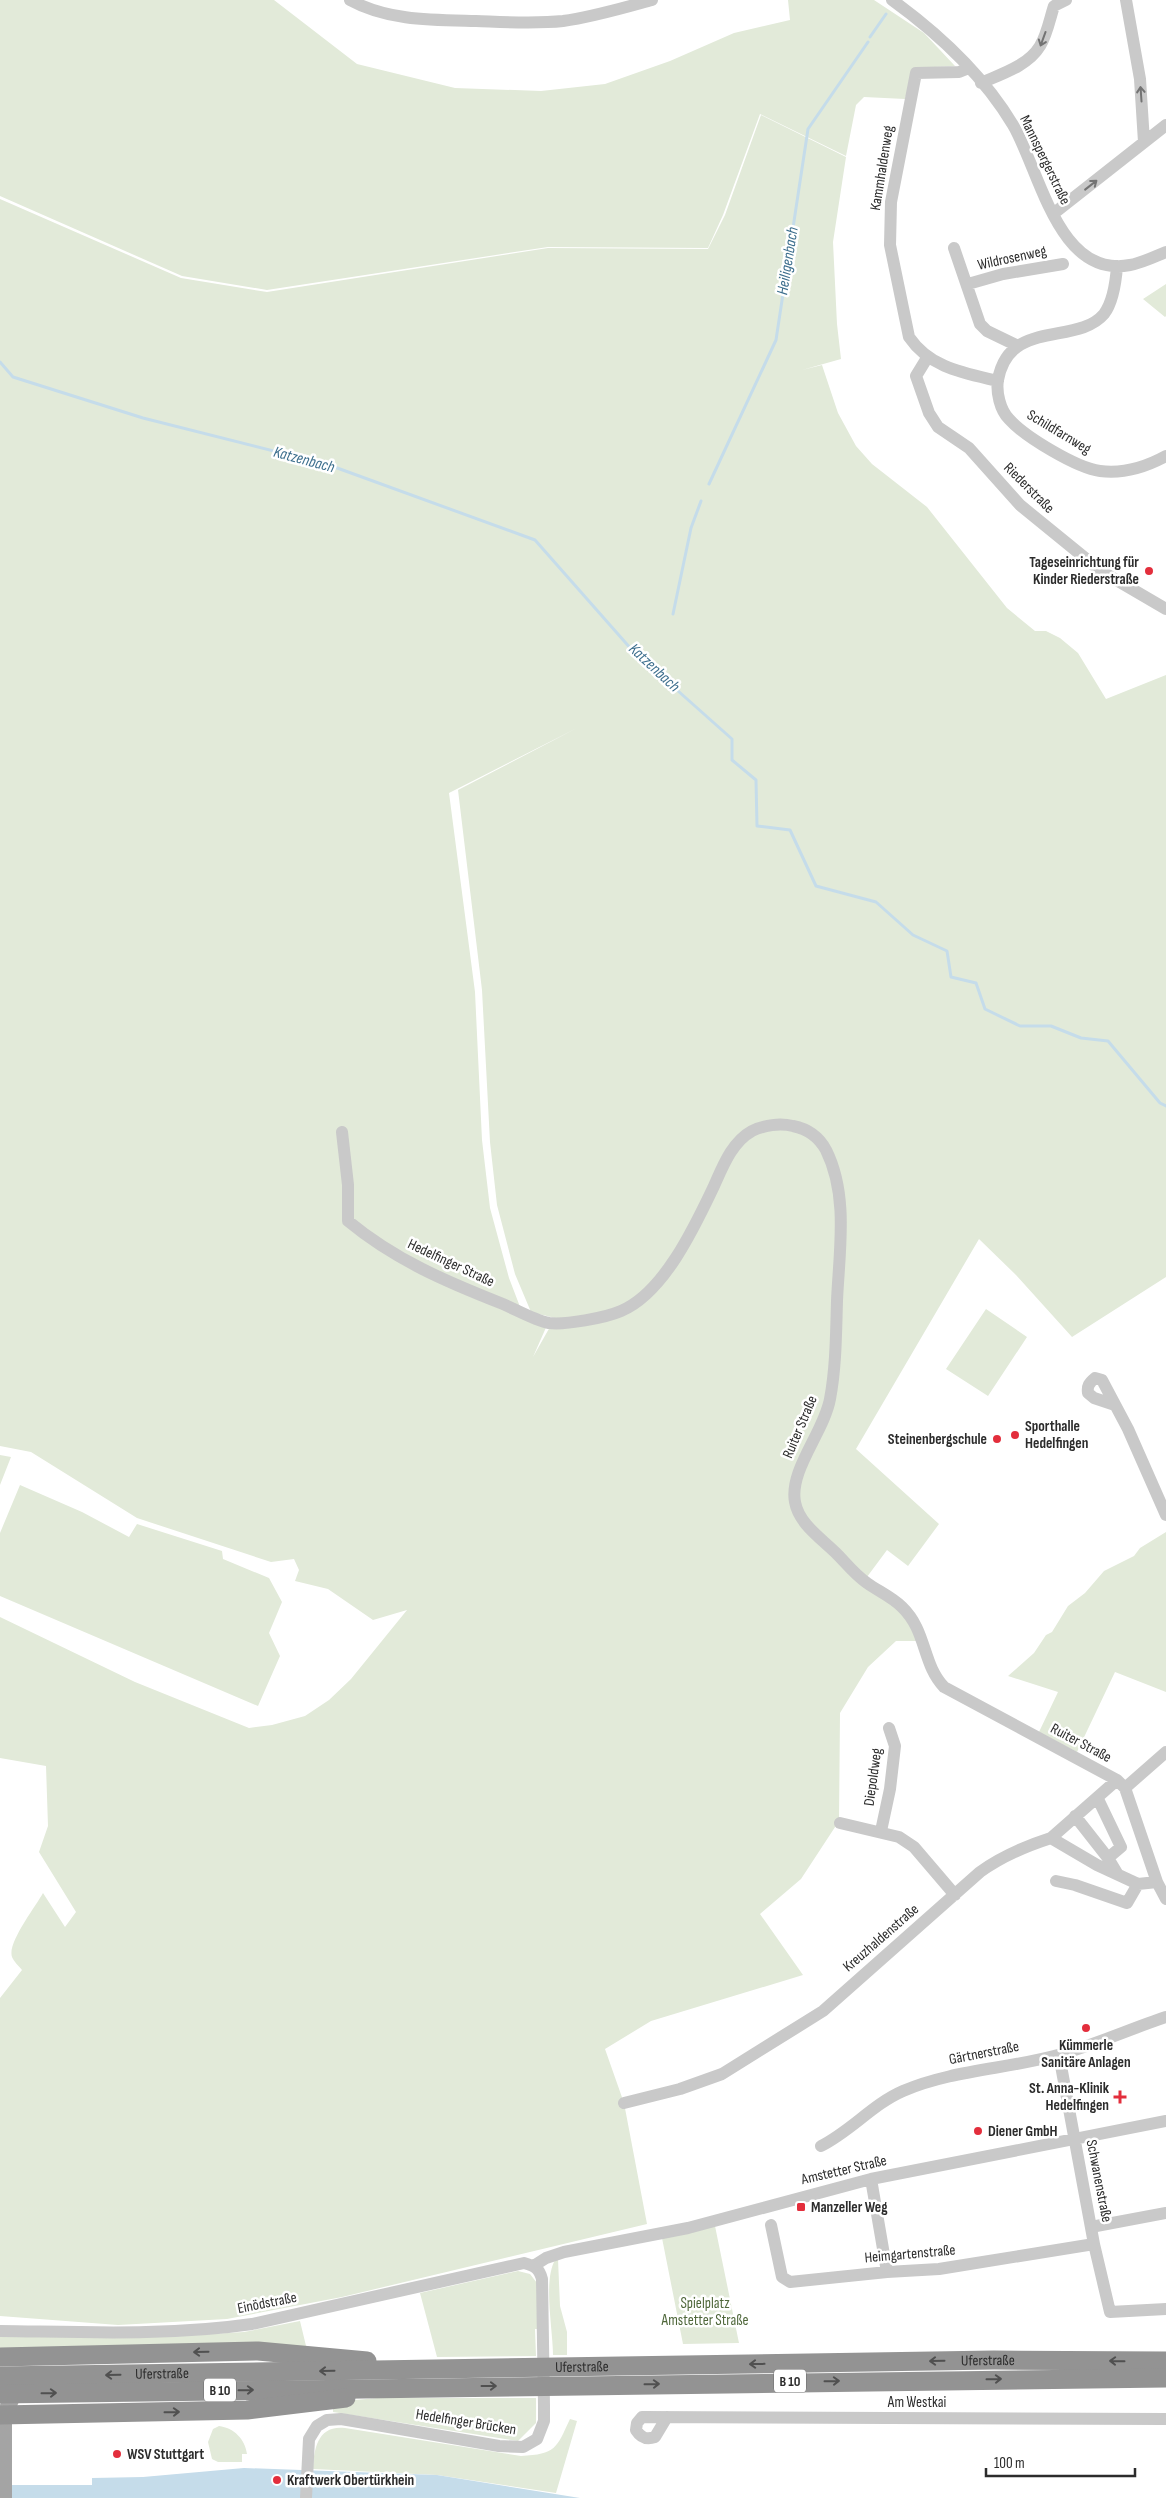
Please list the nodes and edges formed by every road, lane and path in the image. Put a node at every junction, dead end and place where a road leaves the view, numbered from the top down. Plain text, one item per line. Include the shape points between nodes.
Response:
1 (350, 0) edge
2 (652, 0) edge
3 (892, 0) edge
4 (1066, 0) edge
5 (1126, 0) edge
6 (969, 68) junction
7 (982, 83) junction
8 (1166, 125) edge
9 (1144, 142) junction
10 (1053, 214) junction
11 (954, 248) dead end
12 (1166, 252) edge
13 (1063, 264) dead end
14 (1117, 266) junction
15 (968, 284) junction
16 (1018, 346) junction
17 (927, 358) junction
18 (998, 381) junction
19 (1166, 456) edge
20 (1166, 609) edge
21 (342, 1132) dead end
22 (548, 1323) joint
23 (1115, 1405) dead end
24 (1166, 1515) edge
25 (890, 1728) dead end
26 (1166, 1752) edge
27 (1121, 1784) junction
28 (1098, 1799) junction
29 (1075, 1816) junction
30 (840, 1823) dead end
31 (881, 1831) junction
32 (1051, 1838) junction
33 (1108, 1858) junction
34 (1117, 1873) junction
35 (1056, 1881) dead end
36 (1157, 1882) junction
37 (1138, 1884) junction
38 (955, 1895) junction
39 (1166, 1899) edge
40 (1166, 2017) edge
41 (1059, 2055) junction
42 (624, 2103) dead end
43 (1166, 2121) edge
44 (1074, 2139) junction
45 (821, 2146) dead end
46 (871, 2179) junction
47 (1166, 2213) edge
48 (771, 2225) dead end
49 (1091, 2226) junction
50 (1094, 2244) junction
51 (535, 2265) junction
52 (887, 2272) junction
53 (1166, 2309) edge
54 (0, 2331) edge
55 (1166, 2361) edge
56 (2, 2362) edge
57 (1139, 2378) junction
58 (1166, 2378) edge
59 (441, 2386) junction
60 (1166, 2389) edge
61 (0, 2394) edge
62 (1, 2413) edge
63 (667, 2417) dead end
64 (1166, 2419) edge
65 (4, 2498) edge
66 (306, 2498) edge

1 - 2 street via 384,14 442,21 510,22 562,21
3 - 6 street, Mannspergerstraße via 928,26
4 -> 7 street via 1054,6 1041,46 1030,58
9 -> 5 street via 1140,79
6 - 7 street, Mannspergerstraße
6 - 17 street, Kammhaldenweg via 959,72 916,73 891,202 890,245 896,284 909,337
7 - 10 street, Mannspergerstraße via 1012,125
8 - 9 street
10 -> 9 street
10 - 14 street, Mannspergerstraße via 1080,252 1092,260
11 - 15 street, Wildrosenweg
12 - 14 street, Mannspergerstraße via 1130,265
13 - 15 street, Wildrosenweg via 1003,274
14 - 16 street via 1103,314 1084,326 1038,336
15 - 16 street, Wildrosenweg via 980,324 987,331
16 - 18 street via 1001,369
17 - 18 street, Kammhaldenweg via 950,370
17 - 20 street, Riederstraße via 916,376 929,413 938,427 969,448 1020,505 1052,533 1101,571
18 - 19 street, Schildfarnweg via 1000,404 1008,418 1028,436 1077,465 1100,471 1132,470
21 - 22 street, Hedelfinger Straße via 348,1220 369,1238 420,1270
22 - 27 street, Ruiter Straße via 616,1314 637,1302 672,1261 695,1226 729,1154 750,1132 768,1125 787,1124 805,1129 818,1138 835,1176 841,1220 836,1358 830,1402 798,1474 794,1492 800,1516 810,1530 864,1581 901,1605 914,1621 936,1678 944,1687
23 - 24 street
25 - 31 street, Diepoldweg via 895,1746
26 - 27 street
27 - 28 street
27 - 36 street
28 - 29 street
28 - 33 street via 1121,1847
29 - 32 street
29 - 33 street
30 - 31 street, Diepoldweg
31 - 38 street, Diepoldweg via 914,1847
32 - 34 street
32 - 38 street, Kreuzhaldenstraße via 997,1860
33 - 34 street
34 - 37 street
35 - 37 street via 1127,1903
36 - 37 street
36 - 39 street
38 - 42 street, Kreuzhaldenstraße via 823,2011 771,2044 722,2074
40 - 41 street, Gärtnerstraße
41 - 44 street, Schwanenstraße
41 - 45 street, Gärtnerstraße via 933,2080 904,2091 841,2136
43 - 44 street, Amstetter Straße
44 - 46 street, Amstetter Straße
44 - 49 street, Schwanenstraße
46 - 51 street, Amstetter Straße via 688,2228 564,2252
46 - 52 street
47 - 49 street
48 - 52 street, Heimgartenstraße via 782,2277 790,2282
49 - 50 street, Schwanenstraße
50 - 52 street, Heimgartenstraße via 978,2264
50 - 53 street, Schwanenstraße via 1110,2312
51 - 54 street, Einödstraße via 524,2263 219,2329
51 - 66 street, Hedelfinger Brücken via 542,2279 544,2405 540,2434 532,2443 523,2447 499,2446 331,2419 312,2431 307,2456
55 -> 56 highway, Uferstraße / B 10 via 994,2360 411,2370 390,2362 268,2351
56 - 62 main road via 11,2370 11,2398
57 - 58 highway, Uferstraße / B 10
59 -> 57 highway, Uferstraße / B 10
57 - 60 highway, B 10 via 1155,2388
61 -> 59 highway, Uferstraße / B 10
62 -> 59 highway via 36,2415 260,2409 353,2397 417,2395
62 - 65 main road
63 - 64 street, Am Westkai

